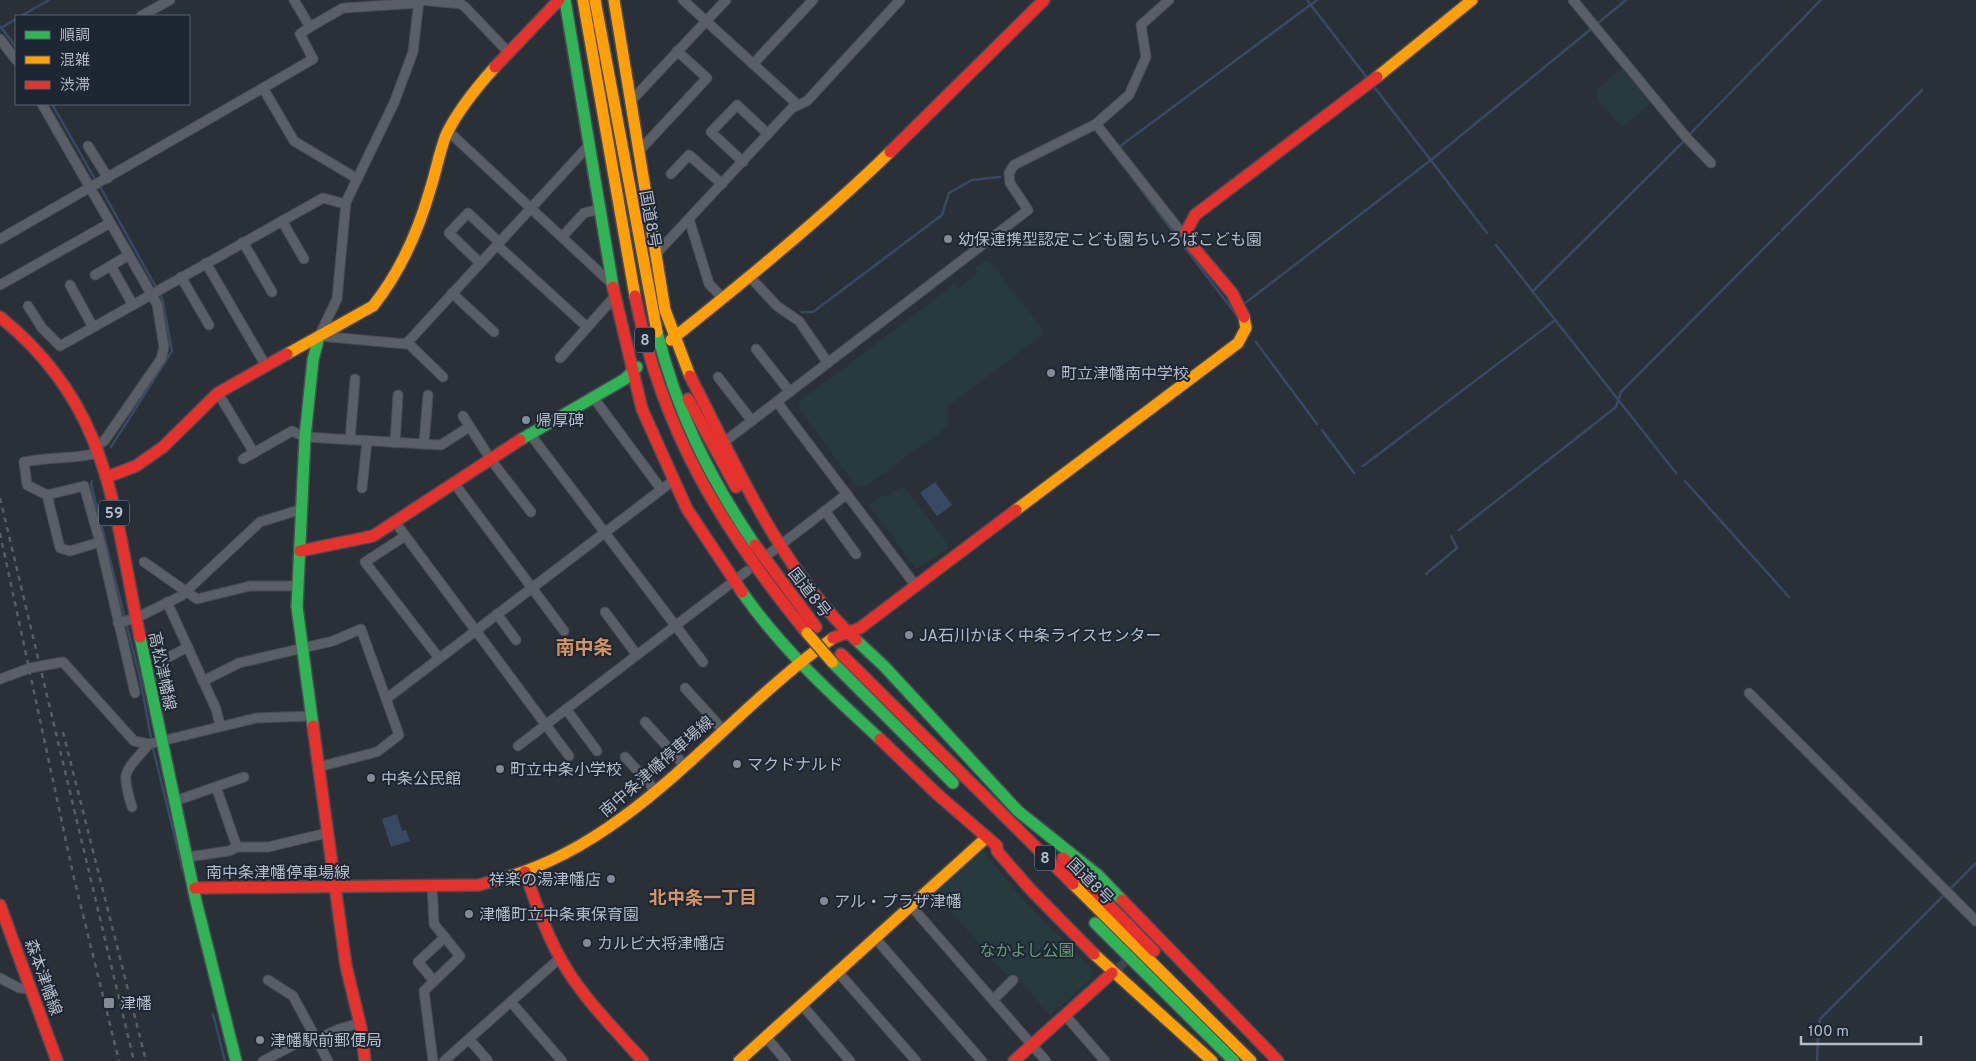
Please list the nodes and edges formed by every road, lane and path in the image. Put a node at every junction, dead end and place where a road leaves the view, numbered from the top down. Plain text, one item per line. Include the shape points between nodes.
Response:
1 (170, 0) edge
2 (294, 0) edge
3 (559, 0) edge
4 (565, 0) edge
5 (614, 0) edge
6 (683, 0) edge
7 (726, 0) edge
8 (813, 0) edge
9 (900, 0) edge
10 (1044, 0) edge
11 (1169, 0) edge
12 (1472, 0) edge
13 (1573, 0) edge
14 (419, 1) edge
15 (595, 1) edge
16 (583, 4) edge
17 (143, 15) edge
18 (706, 21) junction
19 (310, 27) junction
20 (0, 39) edge
21 (677, 51) junction
22 (509, 53) junction
23 (15, 59) edge
24 (753, 64) junction
25 (264, 88) junction
26 (628, 103) junction
27 (43, 105) edge
28 (798, 105) junction
29 (1096, 124) junction
30 (448, 131) junction
31 (768, 134) junction
32 (592, 141) junction
33 (88, 146) dead end
34 (640, 150) junction
35 (743, 162) junction
36 (1711, 162) dead end
37 (671, 174) dead end
38 (356, 178) junction
39 (99, 183) junction
40 (722, 184) junction
41 (616, 191) junction
42 (346, 204) junction
43 (530, 208) junction
44 (600, 209) junction
45 (689, 219) junction
46 (282, 221) junction
47 (110, 223) junction
48 (1186, 232) junction
49 (562, 237) junction
50 (0, 239) edge
51 (243, 242) junction
52 (498, 244) junction
53 (129, 255) junction
54 (654, 257) junction
55 (304, 260) dead end
56 (206, 263) junction
57 (480, 263) junction
58 (111, 266) junction
59 (95, 275) dead end
60 (644, 275) junction
61 (181, 277) junction
62 (750, 277) junction
63 (0, 285) edge
64 (70, 285) dead end
65 (616, 290) junction
66 (156, 291) junction
67 (272, 292) dead end
68 (452, 293) junction
69 (723, 298) junction
70 (133, 304) junction
71 (28, 306) dead end
72 (0, 317) edge
73 (209, 325) dead end
74 (93, 327) junction
75 (587, 327) junction
76 (494, 332) dead end
77 (319, 336) junction
78 (672, 339) junction
79 (407, 342) junction
80 (756, 349) dead end
81 (560, 358) dead end
82 (828, 363) junction
83 (266, 366) junction
84 (636, 368) junction
85 (443, 377) dead end
86 (718, 377) dead end
87 (355, 379) dead end
88 (218, 392) junction
89 (790, 392) junction
90 (398, 395) dead end
91 (428, 395) dead end
92 (593, 397) junction
93 (777, 402) junction
94 (463, 416) dead end
95 (752, 421) junction
96 (470, 428) junction
97 (530, 434) junction
98 (305, 437) junction
99 (350, 440) junction
100 (367, 441) junction
101 (395, 442) junction
102 (724, 442) junction
103 (424, 444) junction
104 (98, 450) junction
105 (254, 452) junction
106 (243, 460) dead end
107 (491, 460) junction
108 (107, 477) junction
109 (674, 480) junction
110 (454, 484) junction
111 (362, 488) dead end
112 (661, 490) junction
113 (47, 494) junction
114 (847, 494) junction
115 (302, 510) junction
116 (825, 511) junction
117 (531, 512) dead end
118 (395, 522) junction
119 (604, 533) junction
120 (772, 534) junction
121 (405, 536) junction
122 (100, 542) junction
123 (780, 545) junction
124 (300, 550) junction
125 (770, 553) dead end
126 (856, 554) dead end
127 (144, 562) dead end
128 (747, 571) dead end
129 (732, 577) junction
130 (298, 586) junction
131 (916, 586) junction
132 (531, 588) junction
133 (185, 592) junction
134 (167, 602) junction
135 (605, 612) dead end
136 (497, 614) junction
137 (126, 622) junction
138 (674, 626) junction
139 (812, 630) junction
140 (476, 631) junction
141 (564, 631) dead end
142 (847, 631) junction
143 (516, 640) dead end
144 (188, 647) junction
145 (302, 649) junction
146 (637, 655) junction
147 (167, 658) dead end
148 (439, 658) junction
149 (836, 658) junction
150 (703, 662) dead end
151 (798, 662) junction
152 (0, 679) edge
153 (203, 681) junction
154 (685, 688) dead end
155 (135, 693) dead end
156 (1749, 693) dead end
157 (386, 699) junction
158 (566, 709) junction
159 (311, 716) junction
160 (645, 722) dead end
161 (220, 725) junction
162 (546, 725) junction
163 (722, 730) junction
164 (162, 740) junction
165 (150, 744) junction
166 (518, 746) dead end
167 (597, 751) dead end
168 (569, 756) dead end
169 (625, 757) dead end
170 (684, 765) junction
171 (318, 767) junction
172 (244, 777) dead end
173 (216, 787) junction
174 (959, 789) dead end
175 (656, 791) junction
176 (175, 802) junction
177 (132, 807) dead end
178 (1018, 811) junction
179 (327, 833) junction
180 (987, 837) junction
181 (997, 846) junction
182 (237, 847) junction
183 (188, 857) junction
184 (525, 872) junction
185 (432, 885) junction
186 (195, 888) junction
187 (334, 888) junction
188 (0, 905) edge
189 (911, 906) junction
190 (1085, 914) dead end
191 (1976, 921) edge
192 (445, 937) junction
193 (875, 938) junction
194 (560, 958) junction
195 (1115, 970) junction
196 (838, 972) junction
197 (0, 978) edge
198 (268, 980) dead end
199 (1013, 980) dead end
200 (434, 982) junction
201 (31, 990) junction
202 (994, 999) junction
203 (511, 1002) junction
204 (802, 1005) junction
205 (1065, 1015) junction
206 (360, 1023) junction
207 (766, 1037) junction
208 (317, 1039) junction
209 (469, 1039) junction
210 (1032, 1045) junction
211 (1225, 1052) junction
212 (1210, 1057) edge
213 (57, 1061) edge
214 (236, 1061) edge
215 (263, 1061) edge
216 (328, 1061) edge
217 (365, 1061) edge
218 (432, 1061) edge
219 (444, 1061) edge
220 (488, 1061) edge
221 (562, 1061) edge
222 (643, 1061) edge
223 (739, 1061) edge
224 (786, 1061) edge
225 (850, 1061) edge
226 (916, 1061) edge
227 (982, 1061) edge
228 (1014, 1061) edge
229 (1046, 1061) edge
230 (1105, 1061) edge
231 (1234, 1061) edge
232 (1251, 1061) edge
233 (1259, 1061) edge
234 (1278, 1061) edge

1 - 17 street
2 - 19 street
3 - 22 main road
4 - 32 main road
5 - 26 main road
6 - 18 street
7 - 18 street
8 - 24 street
9 - 28 street via 808,101
10 - 62 main road via 860,180
11 - 29 street via 1142,25 1146,57 1129,95
12 - 48 main road via 1353,97 1195,215
13 - 36 street via 1686,137
14 - 19 street via 343,8
14 - 22 street via 461,4
14 - 38 street via 413,52 394,103
15 - 60 main road, 国道8号 / 8
16 - 41 main road, 国道8号 / 8
18 - 21 street
18 - 24 street
19 - 25 street via 300,34 313,59
20 - 23 street
21 - 26 street
21 - 34 street via 706,78
22 - 30 main road via 464,103
24 - 28 street
25 - 38 street via 294,141
25 - 39 street
26 - 34 main road
27 - 39 street
28 - 31 street
29 - 48 street via 1181,232
29 - 82 street via 1014,165 1008,173 1010,183 1028,210
30 - 43 street
30 - 77 main road via 423,212 385,291 366,311
31 - 35 street
31 - 35 street via 737,105 711,132
32 - 43 street
32 - 44 main road
33 - 39 street
34 - 54 main road
35 - 40 street
37 - 40 street via 689,155
38 - 42 street
39 - 47 street
39 - 50 street
40 - 45 street
41 - 129 main road, 8 via 613,203 630,302 654,403 665,436
41 - 139 main road, 国道8号 / 8 via 644,338 671,419 706,491 729,529 778,597
42 - 46 street via 323,198
42 - 77 street via 337,299
43 - 49 street
43 - 52 street
44 - 49 street via 584,213
44 - 65 main road
45 - 54 street
45 - 69 street via 709,284
46 - 51 street
46 - 55 street
47 - 53 street
47 - 63 street
48 - 131 main road, 南中条津幡停車場線 via 1189,242 1238,302 1246,328 1238,343
49 - 65 street
51 - 56 street
51 - 67 street
52 - 57 street
52 - 57 street via 468,213 449,234
52 - 75 street
53 - 58 street
53 - 66 street
54 - 78 main road
56 - 61 street
56 - 83 street
57 - 68 street
58 - 59 street
58 - 70 street
60 - 120 main road, 8 via 652,286 672,362 698,420 740,495
60 - 139 main road, 国道8号 / 8 via 659,345 697,447 739,522
61 - 66 street
61 - 73 street
62 - 69 main road
62 - 82 street via 777,306 799,321
64 - 74 street
65 - 75 street
65 - 84 main road
66 - 70 street
66 - 104 street via 164,347 161,359
68 - 76 street
68 - 79 street
69 - 78 main road
70 - 74 street
71 - 74 street via 42,328 60,346
72 - 104 main road, 高松津幡線 / 59 via 45,356 79,408
75 - 81 street
77 - 79 street
77 - 83 main road
77 - 98 main road via 313,360
78 - 102 main road
79 - 85 street
80 - 89 street
82 - 89 street
83 - 88 main road
84 - 92 main road
84 - 109 main road via 642,409
86 - 95 street
87 - 99 street
88 - 105 street
88 - 108 main road via 163,447 136,466
89 - 93 street
90 - 101 street
91 - 103 street
92 - 97 main road
92 - 112 street
93 - 95 street
93 - 114 street
94 - 96 street
95 - 102 street
96 - 103 street via 441,445
96 - 107 street
97 - 107 main road
97 - 119 street
98 - 99 street
98 - 105 street via 292,431
98 - 115 main road
99 - 100 street
100 - 101 street
100 - 111 street
101 - 103 street
102 - 120 main road
104 - 108 main road, 高松津幡線 / 59
104 - 113 street via 79,458 49,457 24,462 27,485
105 - 106 street
107 - 110 main road
107 - 117 street
108 - 137 main road, 高松津幡線 / 59
109 - 112 street
109 - 129 main road via 687,509
110 - 118 main road
110 - 132 street
112 - 119 street
113 - 122 street via 84,486
113 - 122 street via 60,548 70,550
114 - 116 street
114 - 131 street
115 - 124 main road
115 - 133 street via 260,522
116 - 123 street
116 - 126 street
118 - 121 street
118 - 124 main road via 373,536
119 - 132 street
119 - 138 street
120 - 123 main road
121 - 140 street
121 - 148 street via 365,562
122 - 137 street
123 - 125 street
123 - 142 main road
124 - 130 main road
127 - 133 street
128 - 129 street
129 - 138 street
129 - 151 main road via 765,625
130 - 133 street via 250,586 197,598
130 - 145 main road via 296,607
131 - 142 main road, 南中条津幡停車場線 via 860,628
132 - 136 street
132 - 141 street
133 - 134 street
134 - 137 street
134 - 144 street
135 - 146 street
136 - 140 street
136 - 143 street
137 - 155 street
137 - 164 main road, 高松津幡線 / 59
138 - 146 street
138 - 150 street
139 - 149 main road, 国道8号 / 8, bridge
140 - 148 street
140 - 162 street
142 - 151 main road, 南中条津幡停車場線
142 - 178 main road via 884,666 968,764
144 - 147 street
144 - 153 street
145 - 153 street via 239,663
145 - 157 street via 333,641 360,629
145 - 159 main road
146 - 158 street
148 - 157 street
149 - 174 main road, 国道8号 / 8
149 - 232 main road, 国道8号 / 8
151 - 163 main road, 南中条津幡停車場線
151 - 180 main road via 941,790
152 - 165 street via 30,668 63,662 134,741
153 - 161 street
154 - 163 street
156 - 191 street
157 - 171 street via 399,735 377,752
158 - 162 street
158 - 167 street
159 - 161 street via 256,718
159 - 171 main road
160 - 170 street
161 - 164 street
162 - 166 street
162 - 168 street
163 - 170 main road, 南中条津幡停車場線
164 - 165 street
164 - 176 main road, 高松津幡線 / 59
165 - 177 street via 124,775
169 - 175 street
170 - 175 main road, 南中条津幡停車場線
171 - 179 main road
172 - 173 street
173 - 176 street
173 - 182 street
175 - 184 main road, 南中条津幡停車場線 via 601,834
176 - 183 main road, 高松津幡線 / 59
178 - 233 main road
178 - 234 main road via 1098,875 1152,937
179 - 182 street via 268,847
179 - 187 main road
180 - 181 main road
180 - 189 main road
181 - 195 main road via 997,851 1031,890
181 - 211 main road, 8 via 1082,930 1196,1032
182 - 183 street via 229,852
183 - 186 main road, 高松津幡線 / 59
184 - 185 main road, 南中条津幡停車場線 via 479,885
184 - 194 main road via 539,916
185 - 187 main road, 南中条津幡停車場線
185 - 192 street via 434,924
186 - 187 main road, 南中条津幡停車場線
186 - 214 main road, 高松津幡線 / 59
187 - 206 main road via 346,966
188 - 201 main road, 森本津幡線
189 - 193 main road
189 - 202 street
190 - 211 main road, 国道8号 / 8
192 - 200 street via 460,956
192 - 200 street via 418,962
193 - 196 main road
193 - 227 street
194 - 203 street
194 - 222 main road via 578,986
195 - 205 main road
195 - 212 main road
196 - 204 main road
196 - 226 street
197 - 201 street
198 - 208 street via 293,996
199 - 202 street
200 - 218 street via 424,991
201 - 213 main road, 森本津幡線
202 - 210 street
203 - 209 street
203 - 221 street
204 - 207 main road
204 - 225 street
205 - 210 main road
205 - 230 street
206 - 208 street
206 - 217 main road
207 - 223 main road
207 - 224 street
208 - 215 street via 307,1038
208 - 216 street
209 - 219 street
209 - 220 street
210 - 228 main road
210 - 229 street
211 - 231 main road, 国道8号 / 8

